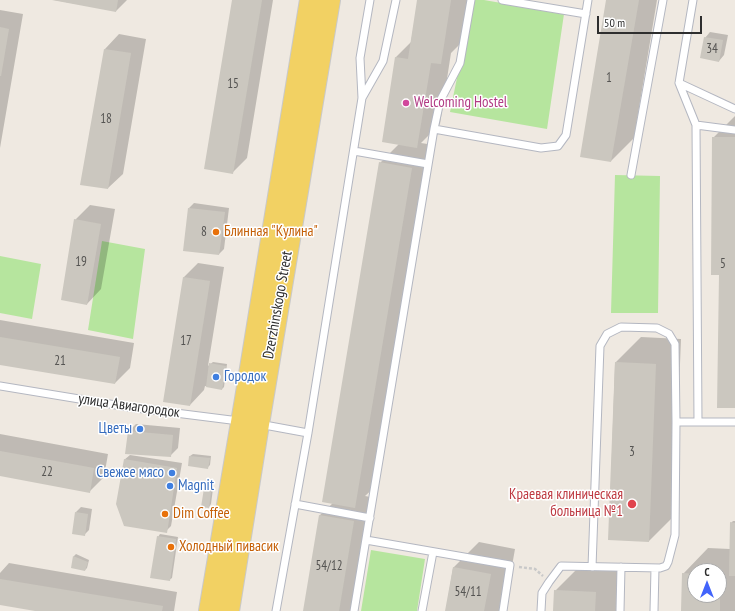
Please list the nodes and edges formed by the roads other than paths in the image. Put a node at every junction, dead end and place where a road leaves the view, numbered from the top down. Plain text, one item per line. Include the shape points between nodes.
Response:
1 (311, 0) edge
2 (329, 0) edge
3 (370, 0) edge
4 (396, 0) edge
5 (471, 0) edge
6 (502, 0) edge
7 (588, 0) edge
8 (663, 0) edge
9 (693, 0) edge
10 (586, 14) junction
11 (679, 83) junction
12 (362, 98) junction
13 (735, 109) edge
14 (696, 125) junction
15 (434, 129) junction
16 (735, 130) edge
17 (354, 151) junction
18 (428, 164) junction
19 (631, 175) dead end
20 (0, 386) edge
21 (250, 422) junction
22 (676, 422) junction
23 (698, 422) junction
24 (735, 422) edge
25 (308, 432) junction
26 (295, 504) junction
27 (370, 518) junction
28 (366, 540) junction
29 (433, 552) junction
30 (592, 567) junction
31 (621, 567) junction
32 (655, 568) junction
33 (210, 611) edge
34 (228, 611) edge
35 (276, 611) edge
36 (354, 611) edge
37 (422, 611) edge
38 (503, 611) edge
39 (541, 611) edge
40 (620, 611) edge
41 (654, 611) edge

1 - 21 main road, Dzerzhinskogo Street
2 - 21 main road, Dzerzhinskogo Street
3 - 12 lane via 360,58
4 - 12 lane via 383,61
5 - 15 lane via 460,63 440,101
6 - 10 lane
7 - 10 lane
8 - 19 lane
9 - 11 lane
10 - 15 lane via 566,136 558,146 541,148
11 - 13 lane
11 - 14 lane
12 - 17 lane
14 - 16 lane
14 - 23 lane
15 - 18 lane
17 - 18 lane
17 - 25 lane
18 - 27 lane
20 - 21 lane, улица Авиагородок via 128,407
21 - 25 lane, улица Авиагородок
21 - 33 main road, Dzerzhinskogo Street
21 - 34 main road, Dzerzhinskogo Street
22 - 23 lane
22 - 30 lane via 675,344 670,334 657,328 621,327 607,334 600,346
22 - 32 lane via 676,535 666,566
23 - 24 lane
25 - 26 lane
26 - 27 lane
26 - 35 lane
27 - 28 lane
28 - 29 lane
28 - 36 lane
29 - 37 lane
29 - 38 lane via 510,565
30 - 31 lane
30 - 39 lane via 561,566 542,593
31 - 32 lane
31 - 40 lane
32 - 41 lane

